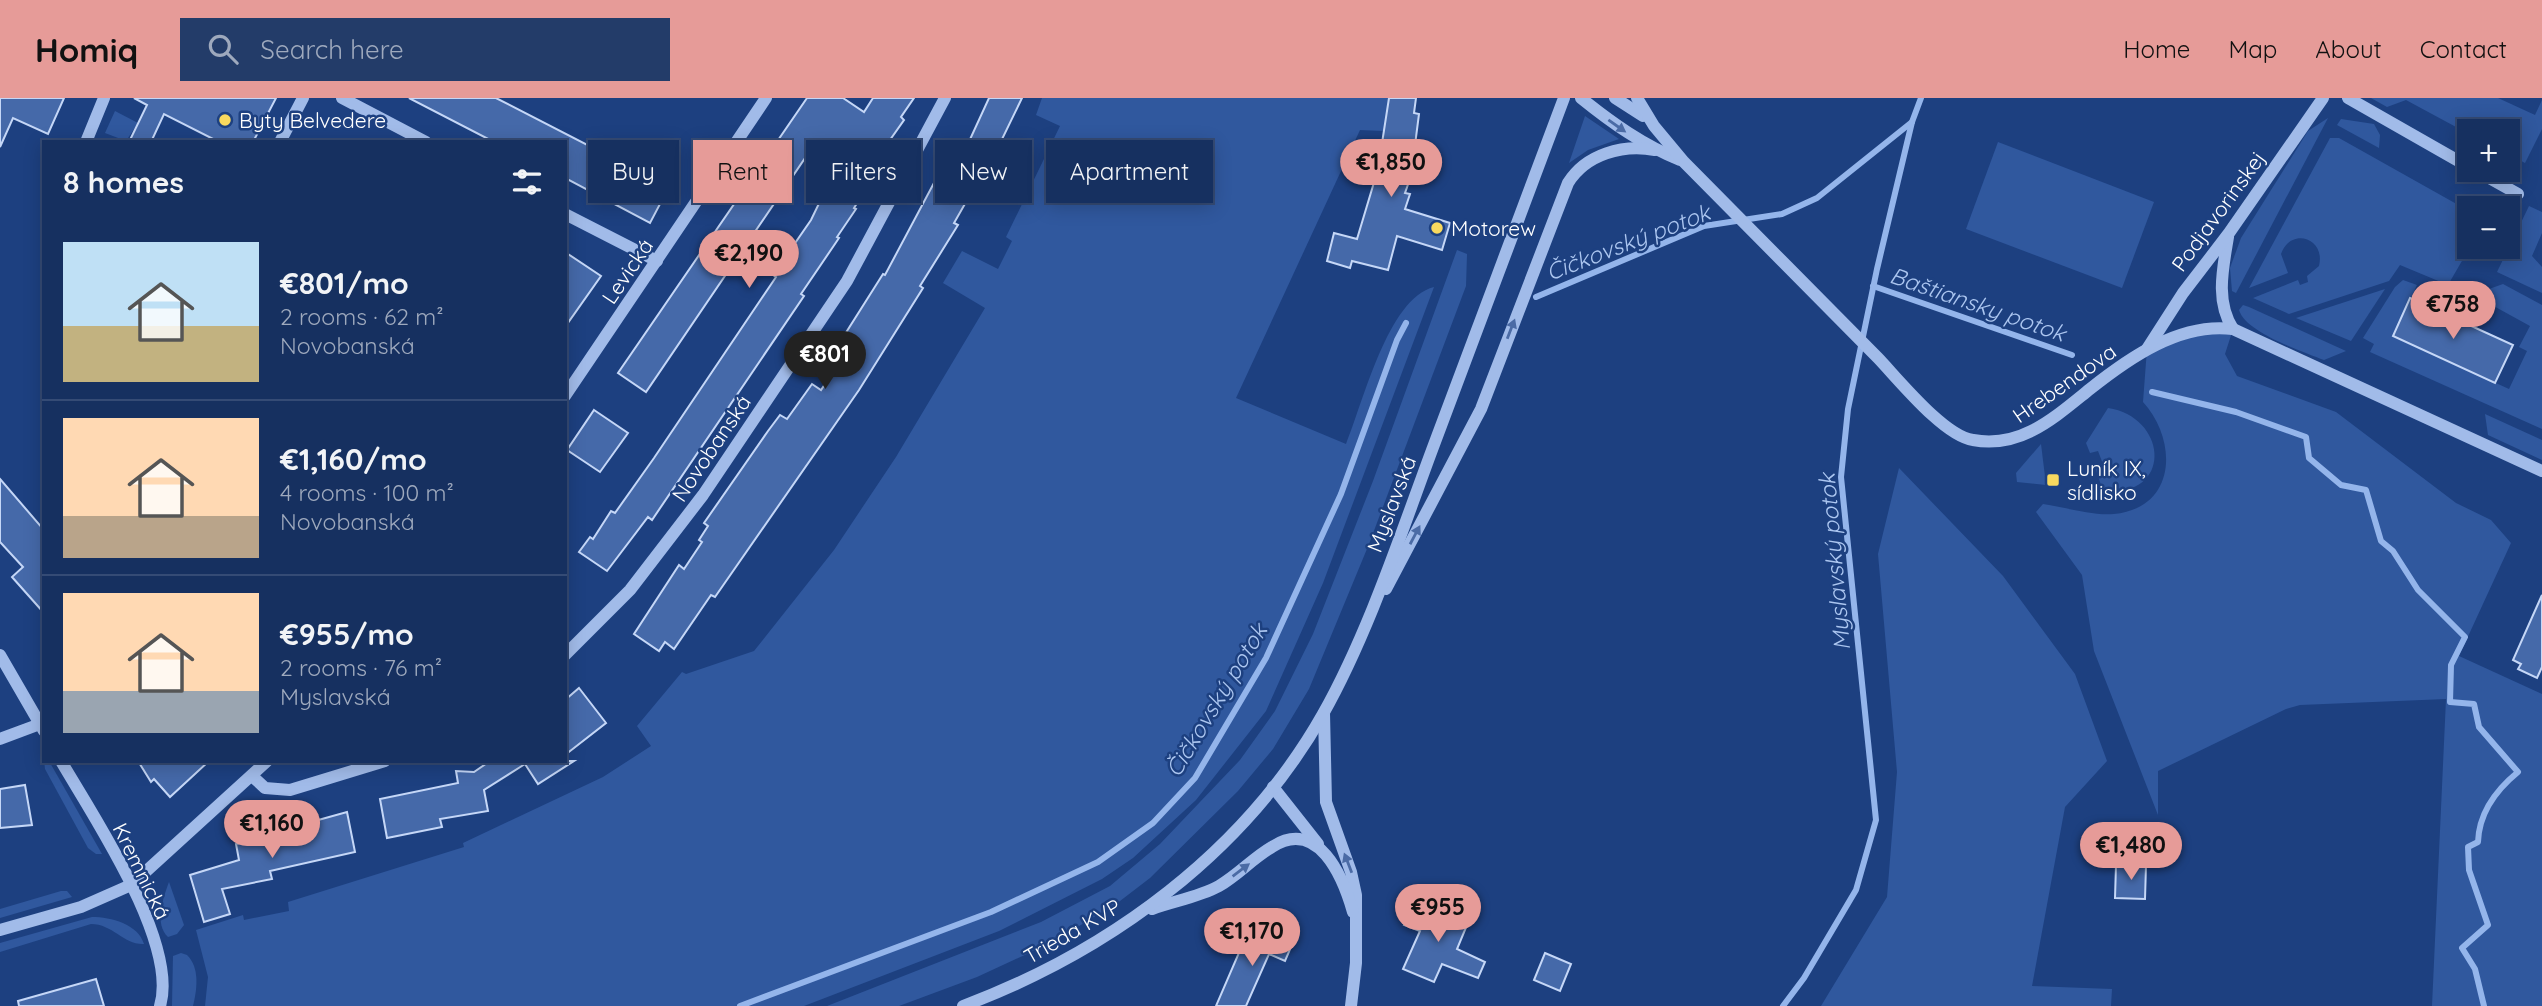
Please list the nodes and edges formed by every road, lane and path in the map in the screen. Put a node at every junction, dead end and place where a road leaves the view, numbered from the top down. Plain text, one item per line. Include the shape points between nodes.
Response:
1 (104, 98) edge
2 (303, 98) edge
3 (342, 98) edge
4 (766, 98) edge
5 (945, 98) edge
6 (1564, 98) edge
7 (1581, 98) edge
8 (1615, 98) edge
9 (1637, 98) edge
10 (2323, 98) edge
11 (2348, 98) edge
12 (1654, 126) junction
13 (87, 140) edge
14 (281, 140) edge
15 (422, 140) edge
16 (1655, 150) junction
17 (2457, 160) edge
18 (1684, 162) junction
19 (2496, 182) edge
20 (2518, 194) dead end
21 (567, 215) edge
22 (2229, 233) junction
23 (657, 261) junction
24 (2232, 329) junction
25 (2147, 349) junction
26 (567, 393) edge
27 (2542, 471) edge
28 (567, 653) edge
29 (0, 654) edge
30 (1349, 661) junction
31 (1324, 713) junction
32 (42, 727) edge
33 (0, 738) edge
34 (62, 763) edge
35 (265, 763) edge
36 (378, 763) edge
37 (251, 776) junction
38 (1273, 787) junction
39 (1322, 849) junction
40 (131, 885) junction
41 (1135, 917) junction
42 (0, 930) edge
43 (1356, 930) junction
44 (160, 1006) edge
45 (963, 1006) edge
46 (1351, 1006) edge

1 - 13 street
2 - 14 street
3 - 15 street
4 - 23 street, Levická
5 - 28 street, Novobanská via 847,281 704,495 631,590
6 - 30 street, Myslavská
7 -> 16 street
8 - 12 street
9 - 12 street
10 - 22 street, Podjavorinskej
11 - 17 street
12 - 18 street, Hrebendova
16 - 18 street
30 -> 16 street via 1481,409 1568,183 1579,168 1597,157 1632,148
18 - 25 street, Hrebendova via 1845,327 1954,432 1968,439 1995,442 2031,432
19 - 20 street
21 - 23 street
22 - 24 street via 2221,281
22 - 25 street, Podjavorinskej
23 - 26 street, Levická
24 - 25 street, Hrebendova via 2195,331
24 - 27 street, Hrebendova
29 - 32 street
30 - 31 street, Myslavská
31 - 38 street, Trieda KVP
43 -> 31 street, Myslavská via 1354,880 1326,802
32 - 33 street
34 - 40 street, Kremnická
35 - 37 street
36 - 37 street via 290,790 265,788
37 - 40 street
38 - 39 street, Myslavská
38 - 41 street, Trieda KVP via 1191,872
41 -> 39 street via 1220,885 1281,842 1303,840
39 - 43 street, Myslavská via 1345,888
40 - 42 street via 81,907
40 - 44 street, Kremnická via 158,953 163,987
41 - 45 street, Trieda KVP via 1044,971
43 - 46 street, Myslavská

